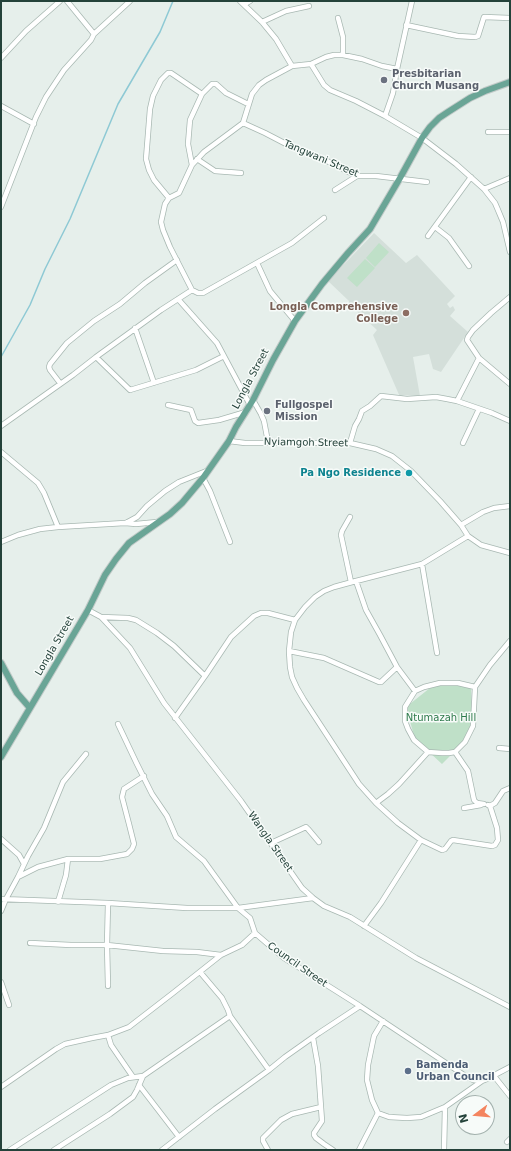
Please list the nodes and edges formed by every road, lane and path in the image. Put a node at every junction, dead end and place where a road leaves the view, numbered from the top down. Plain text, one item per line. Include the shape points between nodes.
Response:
1 (60, 1) edge
2 (67, 1) edge
3 (130, 1) edge
4 (250, 1) edge
5 (412, 1) edge
6 (242, 3) edge
7 (309, 6) dead end
8 (338, 18) dead end
9 (510, 18) edge
10 (262, 22) junction
11 (406, 25) junction
12 (94, 34) junction
13 (343, 55) junction
14 (1, 58) edge
15 (311, 64) junction
16 (292, 66) junction
17 (397, 69) junction
18 (510, 82) edge
19 (202, 94) junction
20 (248, 104) junction
21 (1, 106) edge
22 (385, 116) junction
23 (242, 123) junction
24 (34, 124) junction
25 (488, 132) dead end
26 (510, 132) edge
27 (422, 138) junction
28 (197, 159) junction
29 (192, 164) junction
30 (242, 173) dead end
31 (357, 176) junction
32 (471, 177) junction
33 (400, 178) junction
34 (510, 178) edge
35 (427, 182) dead end
36 (484, 189) junction
37 (336, 190) dead end
38 (169, 198) junction
39 (1, 207) edge
40 (324, 218) dead end
41 (435, 227) junction
42 (428, 236) dead end
43 (510, 252) edge
44 (177, 260) junction
45 (258, 263) junction
46 (469, 266) dead end
47 (192, 290) junction
48 (510, 297) edge
49 (178, 299) junction
50 (295, 321) junction
51 (135, 328) junction
52 (224, 356) junction
53 (96, 357) junction
54 (479, 358) junction
55 (60, 383) junction
56 (154, 383) junction
57 (510, 384) edge
58 (457, 401) junction
59 (251, 403) junction
60 (168, 405) dead end
61 (480, 408) junction
62 (246, 412) junction
63 (510, 421) edge
64 (1, 426) edge
65 (229, 441) junction
66 (268, 442) junction
67 (350, 443) junction
68 (463, 443) dead end
69 (1, 452) edge
70 (209, 470) junction
71 (203, 478) junction
72 (510, 506) edge
73 (350, 517) dead end
74 (159, 522) junction
75 (125, 523) junction
76 (461, 525) junction
77 (58, 527) junction
78 (468, 536) junction
79 (1, 542) edge
80 (230, 542) dead end
81 (510, 553) edge
82 (422, 564) junction
83 (353, 581) junction
84 (88, 610) junction
85 (101, 617) junction
86 (295, 620) junction
87 (510, 640) edge
88 (289, 651) junction
89 (437, 653) dead end
90 (1, 662) edge
91 (398, 667) junction
92 (205, 676) junction
93 (475, 688) junction
94 (415, 692) junction
95 (30, 708) junction
96 (175, 718) junction
97 (118, 724) dead end
98 (499, 748) dead end
99 (510, 749) edge
100 (428, 752) junction
101 (455, 752) junction
102 (86, 754) dead end
103 (1, 757) edge
104 (144, 776) junction
105 (510, 788) edge
106 (376, 803) junction
107 (484, 804) junction
108 (490, 806) junction
109 (464, 808) dead end
110 (1, 839) edge
111 (421, 840) junction
112 (319, 842) dead end
113 (271, 843) junction
114 (19, 855) junction
115 (28, 856) junction
116 (68, 859) junction
117 (24, 864) junction
118 (18, 877) junction
119 (312, 898) junction
120 (3, 899) edge
121 (58, 902) junction
122 (108, 903) junction
123 (238, 908) junction
124 (1, 911) edge
125 (364, 926) junction
126 (255, 933) junction
127 (30, 943) dead end
128 (107, 945) junction
129 (221, 955) junction
130 (200, 972) junction
131 (1, 982) edge
132 (108, 986) dead end
133 (9, 1005) dead end
134 (360, 1006) junction
135 (510, 1007) edge
136 (230, 1016) junction
137 (383, 1021) junction
138 (108, 1035) junction
139 (313, 1038) junction
140 (510, 1067) edge
141 (269, 1070) junction
142 (143, 1076) junction
143 (494, 1076) junction
144 (133, 1077) junction
145 (482, 1081) junction
146 (140, 1086) junction
147 (1, 1087) edge
148 (510, 1096) edge
149 (320, 1107) junction
150 (445, 1107) junction
151 (378, 1113) junction
152 (179, 1137) junction
153 (10, 1150) edge
154 (54, 1150) edge
155 (162, 1150) edge
156 (268, 1150) edge
157 (333, 1150) edge
158 (359, 1150) edge
159 (444, 1150) edge

1 - 14 street via 26,31
2 - 12 street
3 - 12 street
4 - 6 street
5 - 11 street
6 - 10 street
7 - 10 street via 286,11
8 - 13 street via 343,37
9 - 11 street via 484,17 475,38
10 - 16 street
11 - 17 street
12 - 24 street via 64,70 46,97
13 - 15 street via 326,57
13 - 17 street
15 - 16 street
15 - 22 street via 330,90
16 - 20 street via 259,85
17 - 22 street via 393,93
18 - 27 main road, Longla Street via 470,98 440,118
19 - 20 street via 214,83 226,93
19 - 29 street via 190,120 188,132
19 - 38 street via 168,73 153,96 146,159 154,180
20 - 23 street
21 - 24 street
22 - 27 street
23 - 28 street
23 - 31 street, Tangwani Street
24 - 39 street
25 - 26 street
27 - 32 street
27 - 33 main road, Longla Street
28 - 29 street
28 - 30 street via 215,170
29 - 38 street via 179,193
31 - 33 street, Tangwani Street
31 - 37 street
32 - 36 street
32 - 41 street
33 - 35 street, Tangwani Street
33 - 50 main road, Longla Street via 370,229 322,284
34 - 36 street
36 - 43 street via 498,210
38 - 44 street via 165,204 163,230
40 - 45 street via 292,243
41 - 42 street
41 - 46 street via 449,238
44 - 47 street
44 - 55 street via 67,343 49,367
45 - 47 street via 203,292
45 - 50 street via 270,291
47 - 49 street
48 - 54 street via 468,337 468,342
49 - 51 street
49 - 52 street via 217,343
50 - 59 main road, Longla Street
51 - 53 street
51 - 56 street
52 - 56 street via 196,370
52 - 59 street
53 - 55 street
53 - 56 street via 130,390
54 - 57 street
54 - 58 street
55 - 64 street
58 - 61 street
58 - 67 street via 436,397 407,399 381,396 362,411 354,426
59 - 62 main road, Longla Street
59 - 66 street via 261,414
60 - 62 street via 191,410 198,423
61 - 63 street
61 - 68 street
62 - 65 main road, Longla Street
65 - 66 street, Nyiamgoh Street
65 - 70 main road, Longla Street
66 - 67 street, Nyiamgoh Street
67 - 76 street, Nyiamgoh Street via 376,449 403,463
69 - 77 street via 38,483
70 - 71 main road, Longla Street
70 - 75 street via 165,491 137,517
71 - 74 main road, Longla Street via 182,503
71 - 80 street
72 - 76 street via 483,512
73 - 83 street via 341,535
74 - 75 street
74 - 84 main road, Longla Street via 127,544 116,558
75 - 77 street
76 - 78 street, Nyiamgoh Street
77 - 79 street via 40,529
78 - 81 street, Nyiamgoh Street via 481,544
78 - 82 street
82 - 83 street
82 - 89 street
83 - 86 street via 324,591 315,597
83 - 91 street
84 - 85 street, Wangla Street
84 - 95 main road, Longla Street
85 - 92 street via 136,620 174,646
85 - 96 street, Wangla Street via 130,648
86 - 88 street
86 - 92 street via 268,613 254,616 231,637
87 - 93 street
88 - 91 street via 324,658 379,682
88 - 106 street via 292,677 297,688 359,784
90 - 95 main road via 16,693
91 - 94 street
92 - 96 street
93 - 94 street via 458,683 440,683
93 - 101 street via 473,726 465,742
94 - 100 street via 405,707 405,721 414,740
95 - 103 main road, Longla Street
96 - 113 street, Wangla Street
97 - 104 street, Council Street
98 - 99 street
100 - 101 street
100 - 106 street via 399,784
101 - 107 street via 468,771 474,800
102 - 115 street via 64,782 44,828
104 - 116 street via 124,790 122,797 134,844 132,849 127,854 100,859
104 - 123 street, Council Street via 176,837 204,861
105 - 108 street via 503,791
106 - 111 street
107 - 108 street
107 - 109 street
108 - 111 street via 497,828 498,840 495,845 453,840 442,850
110 - 114 street
111 - 125 street
112 - 113 street via 306,827
113 - 119 street, Wangla Street via 302,888
114 - 115 street
114 - 117 street
115 - 117 street
116 - 118 street via 38,867
116 - 121 street
117 - 118 street
118 - 120 street
119 - 123 street
119 - 125 street, Wangla Street
120 - 121 street
120 - 124 street
121 - 122 street
122 - 123 street
122 - 128 street
123 - 126 street, Council Street via 250,918
125 - 135 street, Wangla Street via 416,958
126 - 129 street via 242,945
126 - 134 street, Council Street via 284,958
127 - 128 street
128 - 129 street
128 - 132 street
129 - 130 street
130 - 136 street via 222,998
130 - 138 street via 129,1027
131 - 133 street
134 - 137 street, Council Street
134 - 139 street
136 - 141 street
136 - 142 street
137 - 145 street, Council Street via 464,1075
137 - 151 street via 374,1036 367,1080
138 - 144 street via 111,1045
138 - 147 street via 65,1044
139 - 141 street
139 - 149 street via 318,1066
140 - 143 street
141 - 152 street
142 - 144 street
142 - 146 street
143 - 145 street
143 - 148 street
144 - 153 street via 111,1085
145 - 150 street
146 - 152 street
146 - 154 street via 133,1096 110,1114
149 - 156 street via 292,1114 281,1120 263,1138
149 - 157 street via 322,1120 314,1135
150 - 151 street via 421,1117 389,1117
150 - 159 street
151 - 158 street
152 - 155 street

